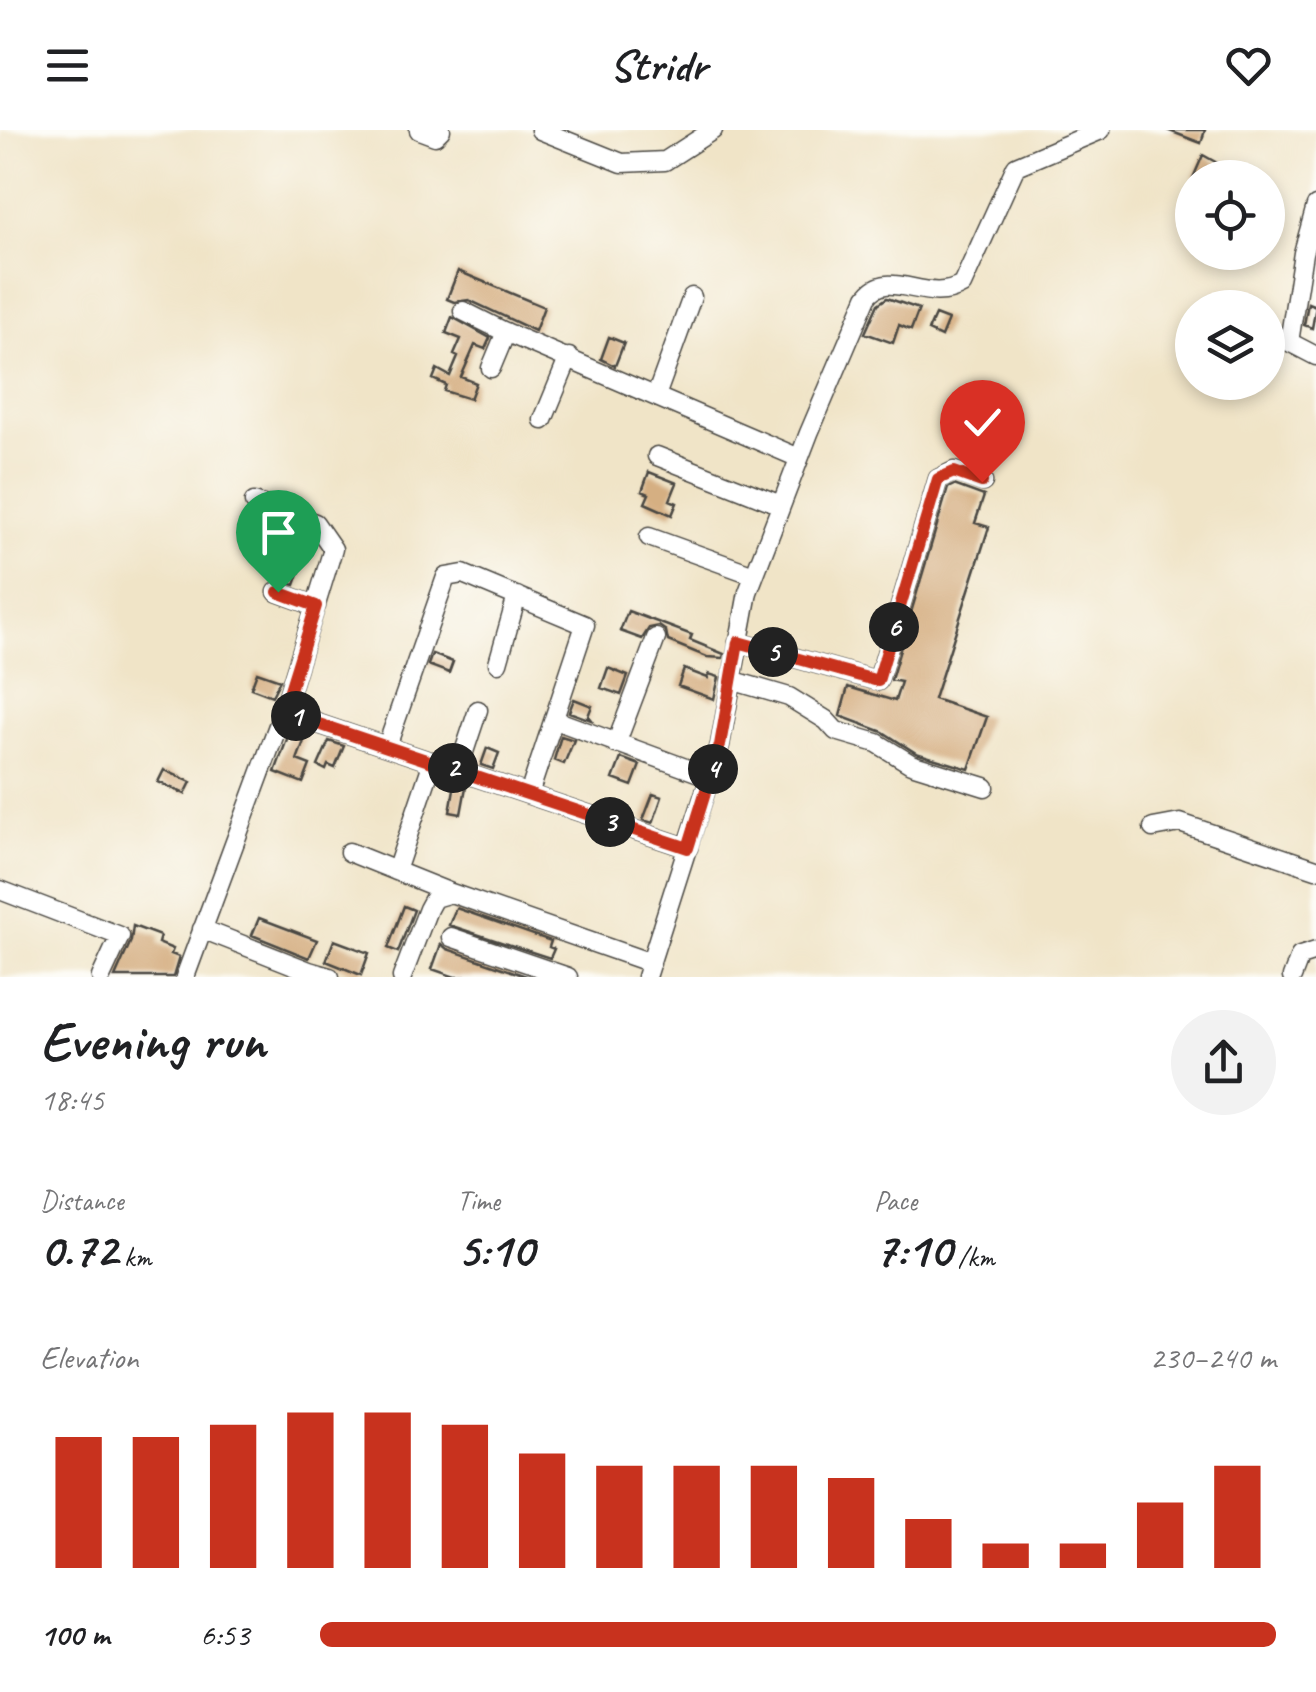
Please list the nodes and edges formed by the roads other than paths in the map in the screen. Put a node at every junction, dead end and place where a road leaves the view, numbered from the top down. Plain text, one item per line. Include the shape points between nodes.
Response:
1 (419, 130) edge
2 (442, 130) edge
3 (540, 130) edge
4 (713, 130) edge
5 (1052, 130) edge
6 (1101, 130) edge
7 (1044, 153) junction
8 (1316, 206) edge
9 (1313, 226) edge
10 (1297, 293) junction
11 (692, 296) dead end
12 (1316, 300) edge
13 (463, 311) dead end
14 (506, 332) junction
15 (1316, 356) edge
16 (569, 358) junction
17 (491, 368) dead end
18 (656, 396) junction
19 (543, 420) dead end
20 (658, 456) dead end
21 (799, 458) junction
22 (982, 482) dead end
23 (254, 502) dead end
24 (781, 505) junction
25 (649, 538) dead end
26 (754, 574) junction
27 (278, 592) dead end
28 (516, 596) junction
29 (316, 606) junction
30 (656, 638) dead end
31 (738, 642) junction
32 (498, 663) dead end
33 (732, 680) junction
34 (478, 710) dead end
35 (283, 712) junction
36 (555, 720) junction
37 (616, 744) junction
38 (386, 746) junction
39 (433, 761) junction
40 (458, 770) junction
41 (710, 777) junction
42 (984, 787) dead end
43 (529, 794) junction
44 (1154, 828) dead end
45 (688, 848) junction
46 (349, 852) dead end
47 (1316, 869) edge
48 (396, 871) junction
49 (0, 890) edge
50 (451, 894) junction
51 (202, 929) junction
52 (451, 937) dead end
53 (1316, 951) edge
54 (648, 970) edge
55 (308, 974) edge
56 (101, 977) edge
57 (185, 977) edge
58 (330, 977) edge
59 (402, 977) edge
60 (568, 977) edge
61 (1292, 977) edge

1 - 2 street via 435,136
3 - 4 street via 622,162 665,161
5 - 7 street
6 - 7 street
7 - 21 street via 1014,168 962,284 945,294 886,284 872,290
8 - 9 street
9 - 10 street
10 - 12 street
10 - 15 street via 1289,342
11 - 18 street
13 - 14 street
14 - 16 street
14 - 17 street
16 - 18 street
16 - 19 street
18 - 21 street
20 - 24 street
21 - 24 street
22 - 31 street via 954,472 938,479 878,681
23 - 29 street via 315,523 333,548
24 - 26 street
25 - 26 street
26 - 31 street
27 - 29 street
28 - 32 street
28 - 36 street via 586,625
28 - 38 street via 463,574 446,576
29 - 35 street
30 - 37 street
31 - 33 street
33 - 41 street
33 - 42 street via 789,697 836,731 877,742 911,764
34 - 40 street
35 - 38 street
35 - 51 street
36 - 37 street
36 - 43 street
37 - 41 street
38 - 39 street
39 - 40 street
39 - 48 street
40 - 43 street
41 - 45 street
43 - 45 street
44 - 47 street via 1180,823
45 - 54 street
46 - 48 street
48 - 50 street
49 - 56 street via 120,936
50 - 54 street
50 - 59 street via 434,898 428,908
51 - 55 street
51 - 57 street
52 - 60 street
53 - 61 street via 1300,956
55 - 58 street

